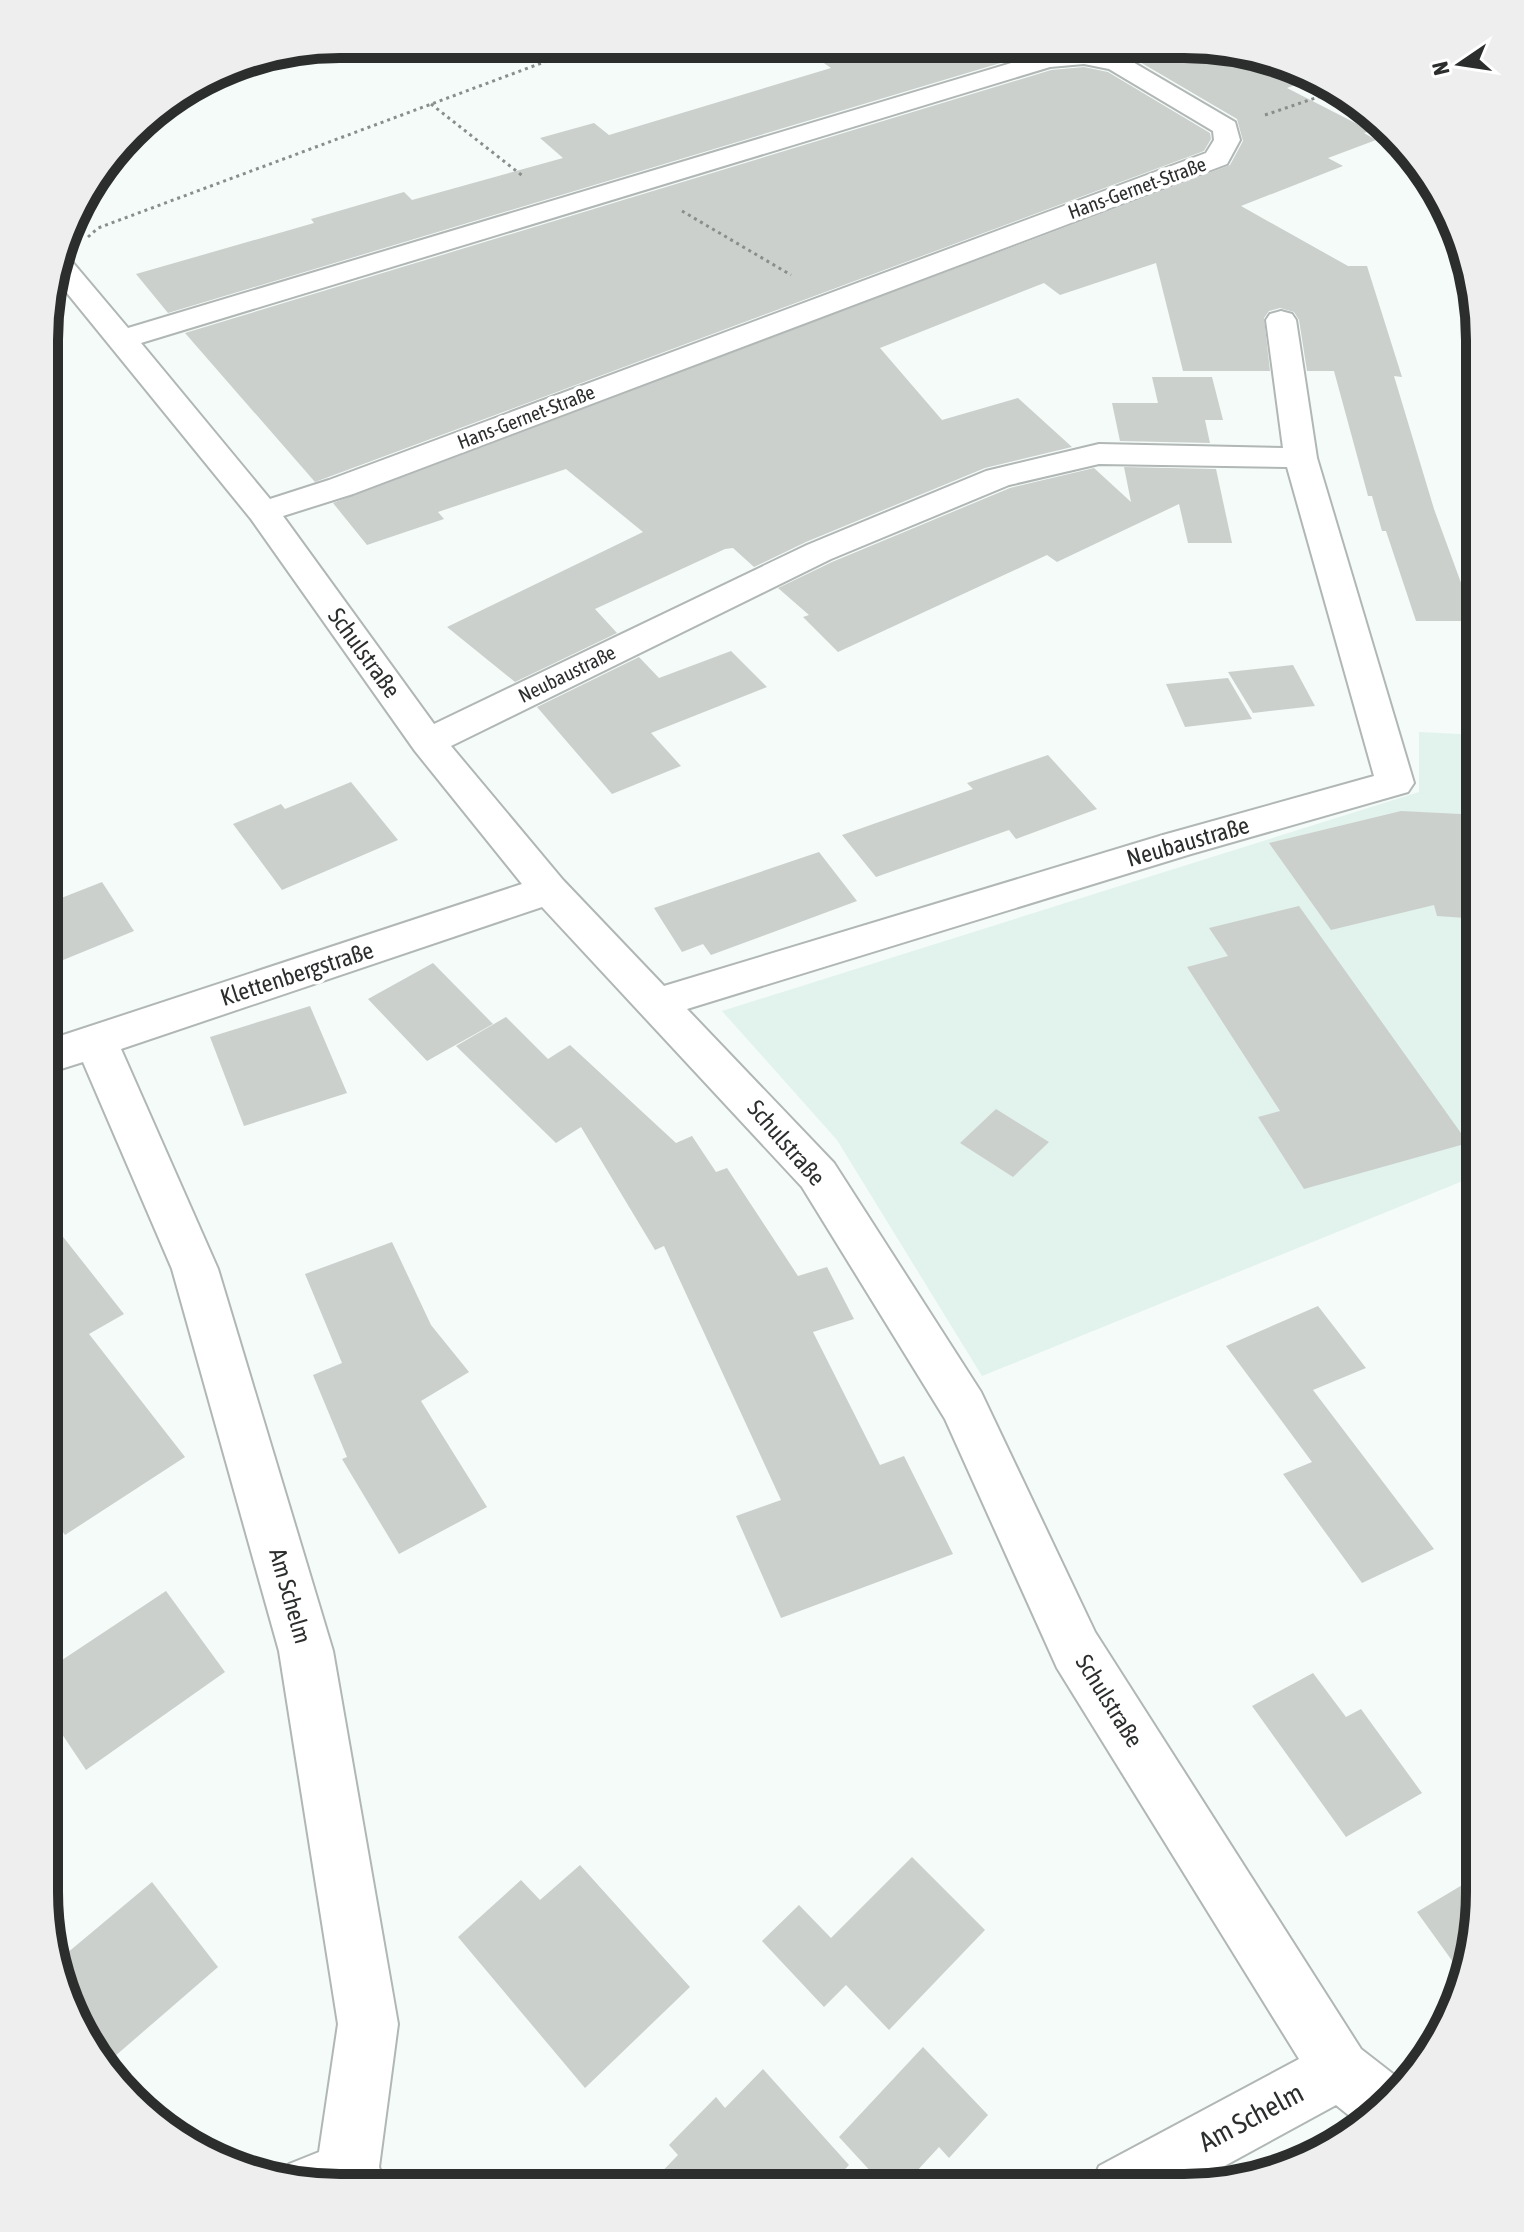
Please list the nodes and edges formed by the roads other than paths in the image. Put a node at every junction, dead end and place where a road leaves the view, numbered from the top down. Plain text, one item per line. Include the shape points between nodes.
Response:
1 (1062, 58) edge
2 (1094, 58) edge
3 (71, 257) edge
4 (1281, 320) dead end
5 (120, 340) junction
6 (1301, 458) junction
7 (263, 512) junction
8 (428, 742) junction
9 (549, 890) junction
10 (658, 1003) junction
11 (96, 1041) junction
12 (58, 1054) edge
13 (1363, 2089) edge
14 (340, 2174) edge
15 (1155, 2174) edge

1 - 5 street, Hans-Gernet-Straße
2 - 7 street, Hans-Gernet-Straße via 1117,63 1226,128 1227,140 1217,158
3 - 5 street, Schulstraße
4 - 6 street, Neubaustraße
5 - 7 street, Schulstraße
6 - 8 street, Neubaustraße via 1099,454 998,478 819,552
6 - 10 street, Neubaustraße via 1395,783
7 - 8 street, Schulstraße
8 - 9 street, Schulstraße
9 - 10 street, Schulstraße
9 - 11 street, Klettenbergstraße
10 - 13 street, Schulstraße via 818,1175 964,1407 1076,1650
11 - 12 street, Klettenbergstraße
11 - 14 street, Am Schelm via 195,1269 306,1651 368,2024
13 - 15 street, Am Schelm

